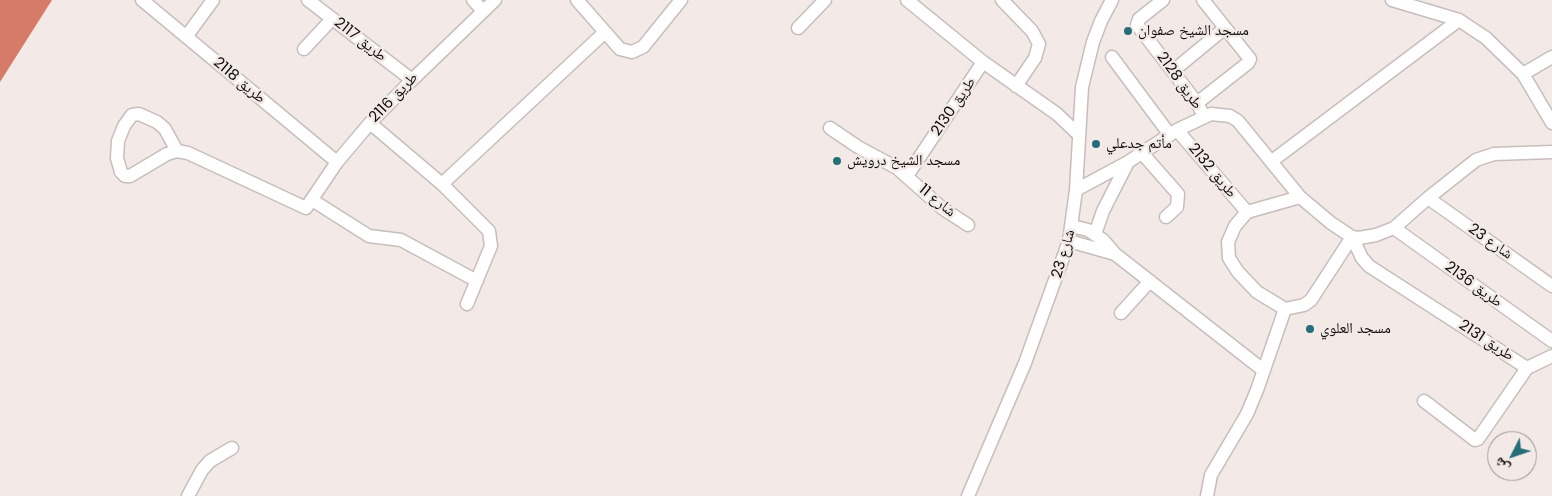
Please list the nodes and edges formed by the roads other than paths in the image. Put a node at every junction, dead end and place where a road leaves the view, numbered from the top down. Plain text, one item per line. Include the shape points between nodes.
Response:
1 (142, 0) edge
2 (213, 0) edge
3 (308, 0) edge
4 (473, 0) edge
5 (495, 0) edge
6 (577, 0) edge
7 (681, 0) edge
8 (824, 0) edge
9 (907, 0) edge
10 (1002, 0) edge
11 (1112, 0) edge
12 (1163, 0) edge
13 (1203, 0) edge
14 (1392, 0) edge
15 (483, 11) junction
16 (332, 18) junction
17 (1459, 20) junction
18 (798, 28) dead end
19 (1225, 28) junction
20 (605, 32) junction
21 (186, 37) junction
22 (304, 49) dead end
23 (1112, 57) dead end
24 (1552, 57) edge
25 (983, 62) junction
26 (1173, 72) junction
27 (1523, 74) junction
28 (412, 80) junction
29 (1016, 86) junction
30 (1197, 103) junction
31 (1049, 109) junction
32 (1079, 109) junction
33 (1204, 116) junction
34 (370, 123) junction
35 (1552, 123) edge
36 (830, 128) dead end
37 (1174, 132) junction
38 (1078, 134) junction
39 (177, 151) junction
40 (1552, 152) edge
41 (1142, 153) junction
42 (1272, 161) junction
43 (337, 162) junction
44 (1128, 162) junction
45 (907, 176) junction
46 (442, 184) junction
47 (1076, 190) junction
48 (1300, 197) junction
49 (1428, 198) junction
50 (309, 204) junction
51 (1247, 212) junction
52 (1166, 217) dead end
53 (968, 225) dead end
54 (1072, 226) junction
55 (1394, 228) junction
56 (1095, 234) junction
57 (1352, 237) junction
58 (1069, 241) junction
59 (1115, 254) junction
60 (477, 281) junction
61 (1150, 281) junction
62 (1552, 286) edge
63 (467, 304) dead end
64 (1285, 309) junction
65 (1121, 313) dead end
66 (1552, 341) edge
67 (1552, 356) edge
68 (1527, 368) junction
69 (1262, 370) junction
70 (1424, 401) dead end
71 (232, 448) dead end
72 (188, 496) edge
73 (968, 496) edge
74 (1207, 496) edge

1 - 21 street, طريق 2118
2 - 21 street
3 - 16 street, طريق 2117
4 - 15 street
5 - 15 street, طريق 2116
6 - 20 street
7 - 20 street via 638,51 620,49
8 - 18 street
9 - 25 street, طريق 2130
10 - 29 street via 1032,31 1039,44 1035,58
11 - 32 street, شارع 23 via 1085,68
12 - 26 street, طريق 2128 via 1136,22
13 - 19 street
14 - 17 street
15 - 28 street, طريق 2116
16 - 22 street
16 - 28 street, طريق 2117
17 - 27 street via 1486,38
17 - 42 street
19 - 26 street
19 - 30 street via 1250,61
20 - 46 street
21 - 43 street, طريق 2118
23 - 37 street
24 - 27 street
25 - 29 street, طريق 2130
25 - 45 street, طريق 2130
26 - 30 street, طريق 2128
27 - 35 street
28 - 34 street, طريق 2116
29 - 31 street, طريق 2130
30 - 33 street, طريق 2128
31 - 32 street
31 - 38 street, طريق 2130
32 - 38 street, شارع 23
33 - 37 street, شارع 23
33 - 42 street, شارع 23 via 1230,116 1238,121
34 - 43 street, طريق 2116
34 - 46 street
36 - 45 street, شارع 11
37 - 41 street, شارع 23
37 - 51 street, طريق 2132
38 - 47 street, شارع 23
39 - 39 street via 130,176 120,172 118,140 132,115 139,114 157,122 165,129
39 - 50 street
40 - 49 street via 1494,154 1476,160
41 - 44 street, شارع 23
41 - 52 street via 1178,194 1177,207
42 - 48 street, شارع 23
43 - 50 street, طريق 2116
44 - 47 street
44 - 56 street, شارع 23 via 1103,210
45 - 53 street, شارع 11 via 942,208
46 - 60 street via 489,231 492,241
47 - 54 street, شارع 23
48 - 51 street
48 - 57 street, شارع 23
49 - 55 street
49 - 62 street, شارع 23
50 - 60 street via 370,236 401,240
51 - 64 street via 1235,226 1228,242 1229,258 1257,292
54 - 56 street
54 - 58 street, شارع 23
55 - 57 street via 1367,237
55 - 66 street, طريق 2136
56 - 59 street
57 - 64 street via 1311,300 1296,308
57 - 68 street, طريق 2131 via 1369,266
58 - 59 street
58 - 73 street, شارع 23 via 1025,363
59 - 61 street
60 - 63 street
61 - 65 street
61 - 69 street
64 - 69 street
67 - 68 street
68 - 70 street, طريق 2131 via 1474,440
69 - 74 street via 1247,414 1211,476
71 - 72 street via 202,470

